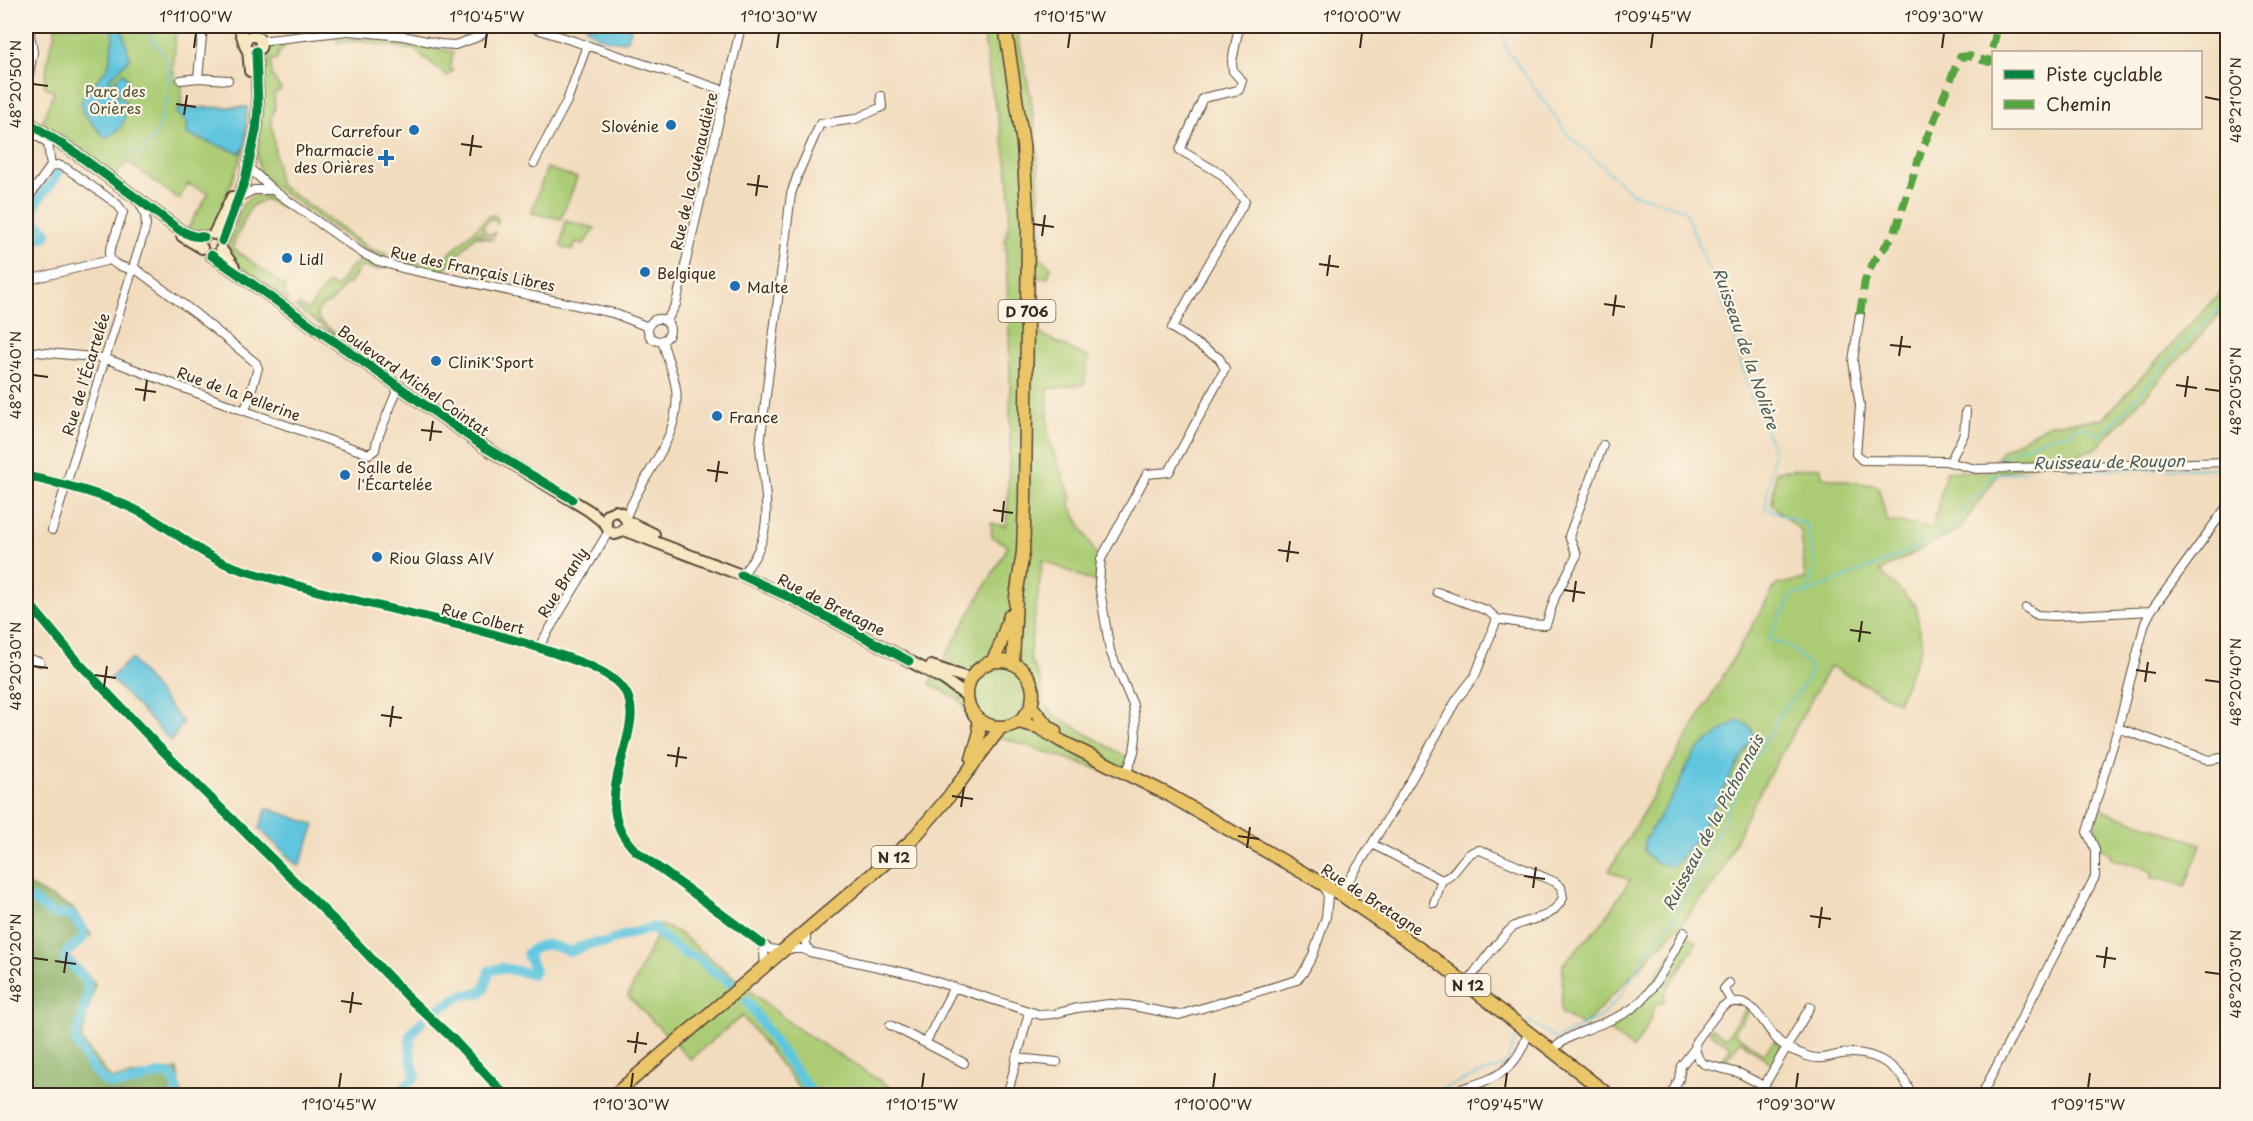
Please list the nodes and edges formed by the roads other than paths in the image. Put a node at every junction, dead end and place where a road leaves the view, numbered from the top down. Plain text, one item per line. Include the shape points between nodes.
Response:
1 (203, 26) edge
2 (240, 26) edge
3 (487, 26) edge
4 (528, 26) edge
5 (741, 26) edge
6 (1005, 26) edge
7 (1239, 26) edge
8 (333, 29) edge
9 (29, 31) edge
10 (251, 41) edge
11 (587, 45) junction
12 (26, 73) edge
13 (198, 78) junction
14 (181, 80) dead end
15 (228, 80) dead end
16 (726, 90) junction
17 (881, 96) dead end
18 (26, 121) edge
19 (26, 127) edge
20 (534, 163) dead end
21 (51, 166) junction
22 (248, 167) junction
23 (273, 190) junction
24 (238, 198) junction
25 (26, 201) edge
26 (141, 206) junction
27 (160, 220) junction
28 (147, 226) junction
29 (212, 244) junction
30 (110, 260) junction
31 (132, 268) junction
32 (27, 292) dead end
33 (1860, 314) dead end
34 (666, 322) junction
35 (648, 327) junction
36 (662, 340) junction
37 (26, 351) edge
38 (104, 358) junction
39 (398, 388) junction
40 (245, 411) junction
41 (1966, 411) dead end
42 (1603, 445) dead end
43 (1950, 462) junction
44 (2228, 462) edge
45 (26, 476) edge
46 (66, 485) junction
47 (572, 500) junction
48 (2228, 505) edge
49 (621, 518) junction
50 (607, 527) junction
51 (52, 530) dead end
52 (662, 544) junction
53 (677, 544) junction
54 (743, 573) junction
55 (1437, 592) dead end
56 (1016, 597) junction
57 (2026, 608) dead end
58 (2151, 611) junction
59 (1497, 619) junction
60 (538, 648) junction
61 (26, 658) edge
62 (40, 662) dead end
63 (992, 662) junction
64 (1013, 664) junction
65 (970, 679) junction
66 (967, 696) junction
67 (1031, 706) junction
68 (978, 719) junction
69 (1018, 722) junction
70 (1001, 727) junction
71 (2118, 728) junction
72 (2228, 757) edge
73 (1099, 759) junction
74 (969, 769) junction
75 (1127, 772) junction
76 (1372, 844) junction
77 (1442, 880) junction
78 (1321, 883) junction
79 (1340, 894) junction
80 (1434, 903) dead end
81 (1684, 932) dead end
82 (806, 933) junction
83 (760, 943) junction
84 (785, 950) junction
85 (810, 952) junction
86 (765, 967) junction
87 (1729, 983) dead end
88 (1466, 984) junction
89 (954, 987) junction
90 (1732, 1002) junction
91 (1810, 1007) dead end
92 (1029, 1012) junction
93 (890, 1025) dead end
94 (1528, 1033) junction
95 (926, 1042) junction
96 (1786, 1046) junction
97 (1695, 1048) junction
98 (1552, 1051) junction
99 (1016, 1058) junction
100 (1057, 1062) dead end
101 (964, 1063) dead end
102 (1764, 1092) edge
103 (613, 1095) edge
104 (1007, 1095) edge
105 (1440, 1095) edge
106 (1610, 1095) edge
107 (1670, 1095) edge
108 (1911, 1095) edge
109 (1981, 1095) edge

1 - 13 street
2 - 10 main road
3 - 8 street via 481,35 455,45
4 - 11 street
5 - 16 street, Rue de la Guénaudière
6 - 56 main road, D 706 via 1023,144 1028,227 1025,501
7 - 75 street via 1232,62 1233,71 1242,81 1239,90 1203,98 1180,150 1221,174 1245,201 1172,328 1219,358 1225,369 1169,472 1147,474 1101,558 1099,584 1110,651 1133,705 1137,737
8 - 10 street
9 - 12 street via 33,52
10 - 22 main road via 258,109
10 - 29 main road via 249,139 239,178
11 - 16 street
11 - 20 street via 567,101
13 - 14 street
13 - 15 street
16 - 34 street, Rue de la Guénaudière via 676,304
17 - 54 street via 882,107 878,109 855,119 820,124 791,194 760,447 768,516 759,550
18 - 29 main road, Boulevard Michel Cointat via 68,147 181,231
19 - 21 street via 48,143
19 - 26 main road, Boulevard Michel Cointat via 49,138
21 - 25 street
21 - 30 street via 66,168 123,212
22 - 23 street, Rue des Français Libres
22 - 24 main road
23 - 24 street via 254,190
23 - 35 street, Rue des Français Libres via 378,261 613,313
24 - 29 main road
26 - 27 main road, Boulevard Michel Cointat
26 - 28 street
27 - 28 street
27 - 29 main road, Boulevard Michel Cointat via 176,232
28 - 31 street, Rue de l'Écartelée
29 - 39 main road, Boulevard Michel Cointat via 244,278
30 - 31 street
30 - 32 street via 32,279
31 - 38 street, Rue de l'Écartelée
31 - 40 street via 256,363 258,368
33 - 43 street via 1853,360 1860,406 1857,456 1872,461
34 - 35 street via 656,319
34 - 36 street via 669,333
35 - 36 street via 651,336
36 - 49 street via 676,387 676,412 667,440
37 - 38 street, Rue de la Pellerine
38 - 40 street, Rue de la Pellerine
38 - 46 street, Rue de l'Écartelée
39 - 40 street, Rue de la Pellerine via 375,450 369,454
39 - 47 main road, Boulevard Michel Cointat
41 - 43 street via 1964,434
42 - 59 street via 1569,536 1577,555 1555,597 1546,625
43 - 44 street via 1969,469 1984,469
45 - 46 street, Rue Colbert
46 - 51 street, Rue de l'Écartelée
46 - 60 street, Rue Colbert via 120,502 231,566
47 - 49 main road, Boulevard Michel Cointat
47 - 50 main road, Boulevard Michel Cointat
48 - 58 street
49 - 50 main road via 606,517
49 - 50 main road via 615,534
49 - 52 main road, Boulevard Michel Cointat
49 - 53 main road, Boulevard Michel Cointat
50 - 60 street, Rue Branly
52 - 53 main road, Boulevard Michel Cointat
52 - 54 main road, Boulevard Michel Cointat
53 - 54 main road, Boulevard Michel Cointat
54 - 65 main road, Rue de Bretagne via 931,666
54 - 66 main road, Rue de Bretagne via 926,670
55 - 59 street via 1488,611
56 - 63 main road, D 706
56 - 64 main road, D 706
57 - 58 street via 2037,615 2055,616
58 - 71 street
59 - 76 street via 1475,676 1457,699
60 - 83 street, Rue Colbert via 604,673 619,684 629,699 631,721 614,799 617,821 629,844
61 - 62 street
63 - 64 main road
63 - 65 main road via 983,665
64 - 67 main road via 1029,677
65 - 66 main road
66 - 68 main road
67 - 69 main road
67 - 73 main road, Rue de Bretagne / N 12 via 1047,724
68 - 70 main road
68 - 74 main road, N 12 via 979,735
69 - 70 main road
69 - 73 main road, Rue de Bretagne / N 12 via 1038,727
70 - 74 main road, N 12
71 - 72 street via 2209,760
71 - 109 street via 2087,832 2095,849 2095,877
73 - 75 main road, Rue de Bretagne / N 12
74 - 82 main road, N 12 via 911,842
75 - 78 main road, Rue de Bretagne / N 12
76 - 77 street
76 - 79 street
77 - 80 street
77 - 88 street via 1452,875 1470,854 1480,850 1556,882 1563,894 1555,910 1545,917 1513,926
78 - 79 main road, Rue de Bretagne / N 12
78 - 92 street, Rue Colbert via 1329,907 1313,955 1297,980 1179,1015 1109,1004 1054,1014
79 - 88 main road, Rue de Bretagne / N 12
81 - 98 street via 1656,981 1635,1006
82 - 84 main road, N 12
82 - 85 street
83 - 84 street, Rue Colbert via 770,949
83 - 86 street
84 - 85 street, Rue Colbert
84 - 86 main road, N 12
85 - 89 street, Rue Colbert
86 - 103 main road, N 12
87 - 90 street via 1724,989
88 - 94 main road, Rue de Bretagne / N 12
89 - 92 street, Rue Colbert
89 - 95 street
90 - 96 street via 1756,1011 1775,1039
90 - 97 street via 1722,1007 1696,1041
91 - 96 street
92 - 99 street
93 - 95 street
94 - 98 main road, Rue de Bretagne / N 12
94 - 105 street via 1508,1069
95 - 101 street
96 - 102 street
96 - 108 street via 1814,1059 1852,1053 1889,1064 1904,1076
97 - 102 street via 1704,1064 1738,1073
97 - 107 street via 1681,1066
98 - 106 main road, Rue de Bretagne / N 12
99 - 100 street
99 - 104 street

